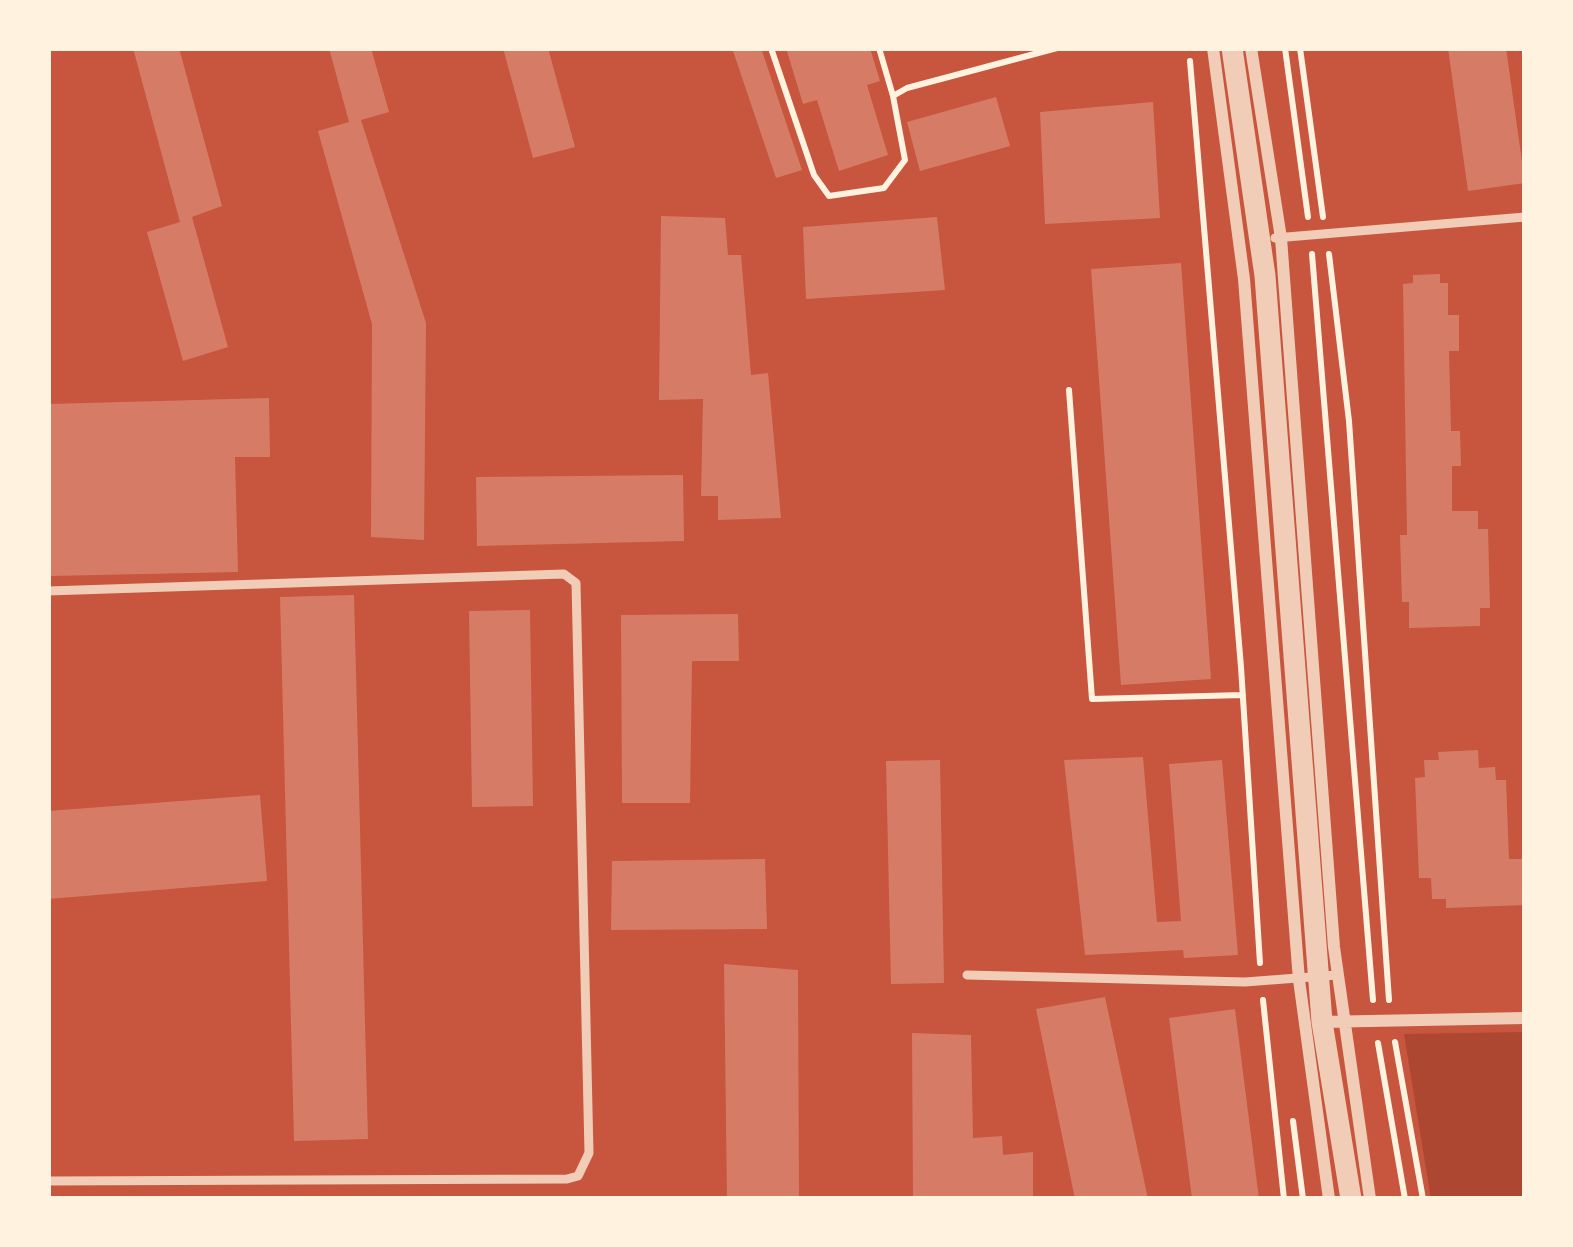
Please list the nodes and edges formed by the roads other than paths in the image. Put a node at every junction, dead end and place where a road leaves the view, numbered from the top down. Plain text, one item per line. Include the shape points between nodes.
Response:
1 (1213, 48) edge
2 (1232, 48) edge
3 (1251, 48) edge
4 (1525, 217) edge
5 (1260, 239) junction
6 (48, 591) edge
7 (967, 975) dead end
8 (1318, 977) junction
9 (1525, 1018) edge
10 (1323, 1022) junction
11 (48, 1181) edge
12 (1329, 1199) edge
13 (1351, 1199) edge
14 (1370, 1199) edge

1 - 5 street
2 - 5 street
3 - 5 street
4 - 5 lane
5 - 8 street
6 - 11 lane via 564,574 576,584 589,1153 578,1176 567,1179
7 - 8 lane
8 - 10 street
9 - 10 street
10 - 12 street
10 - 13 street
10 - 14 street

